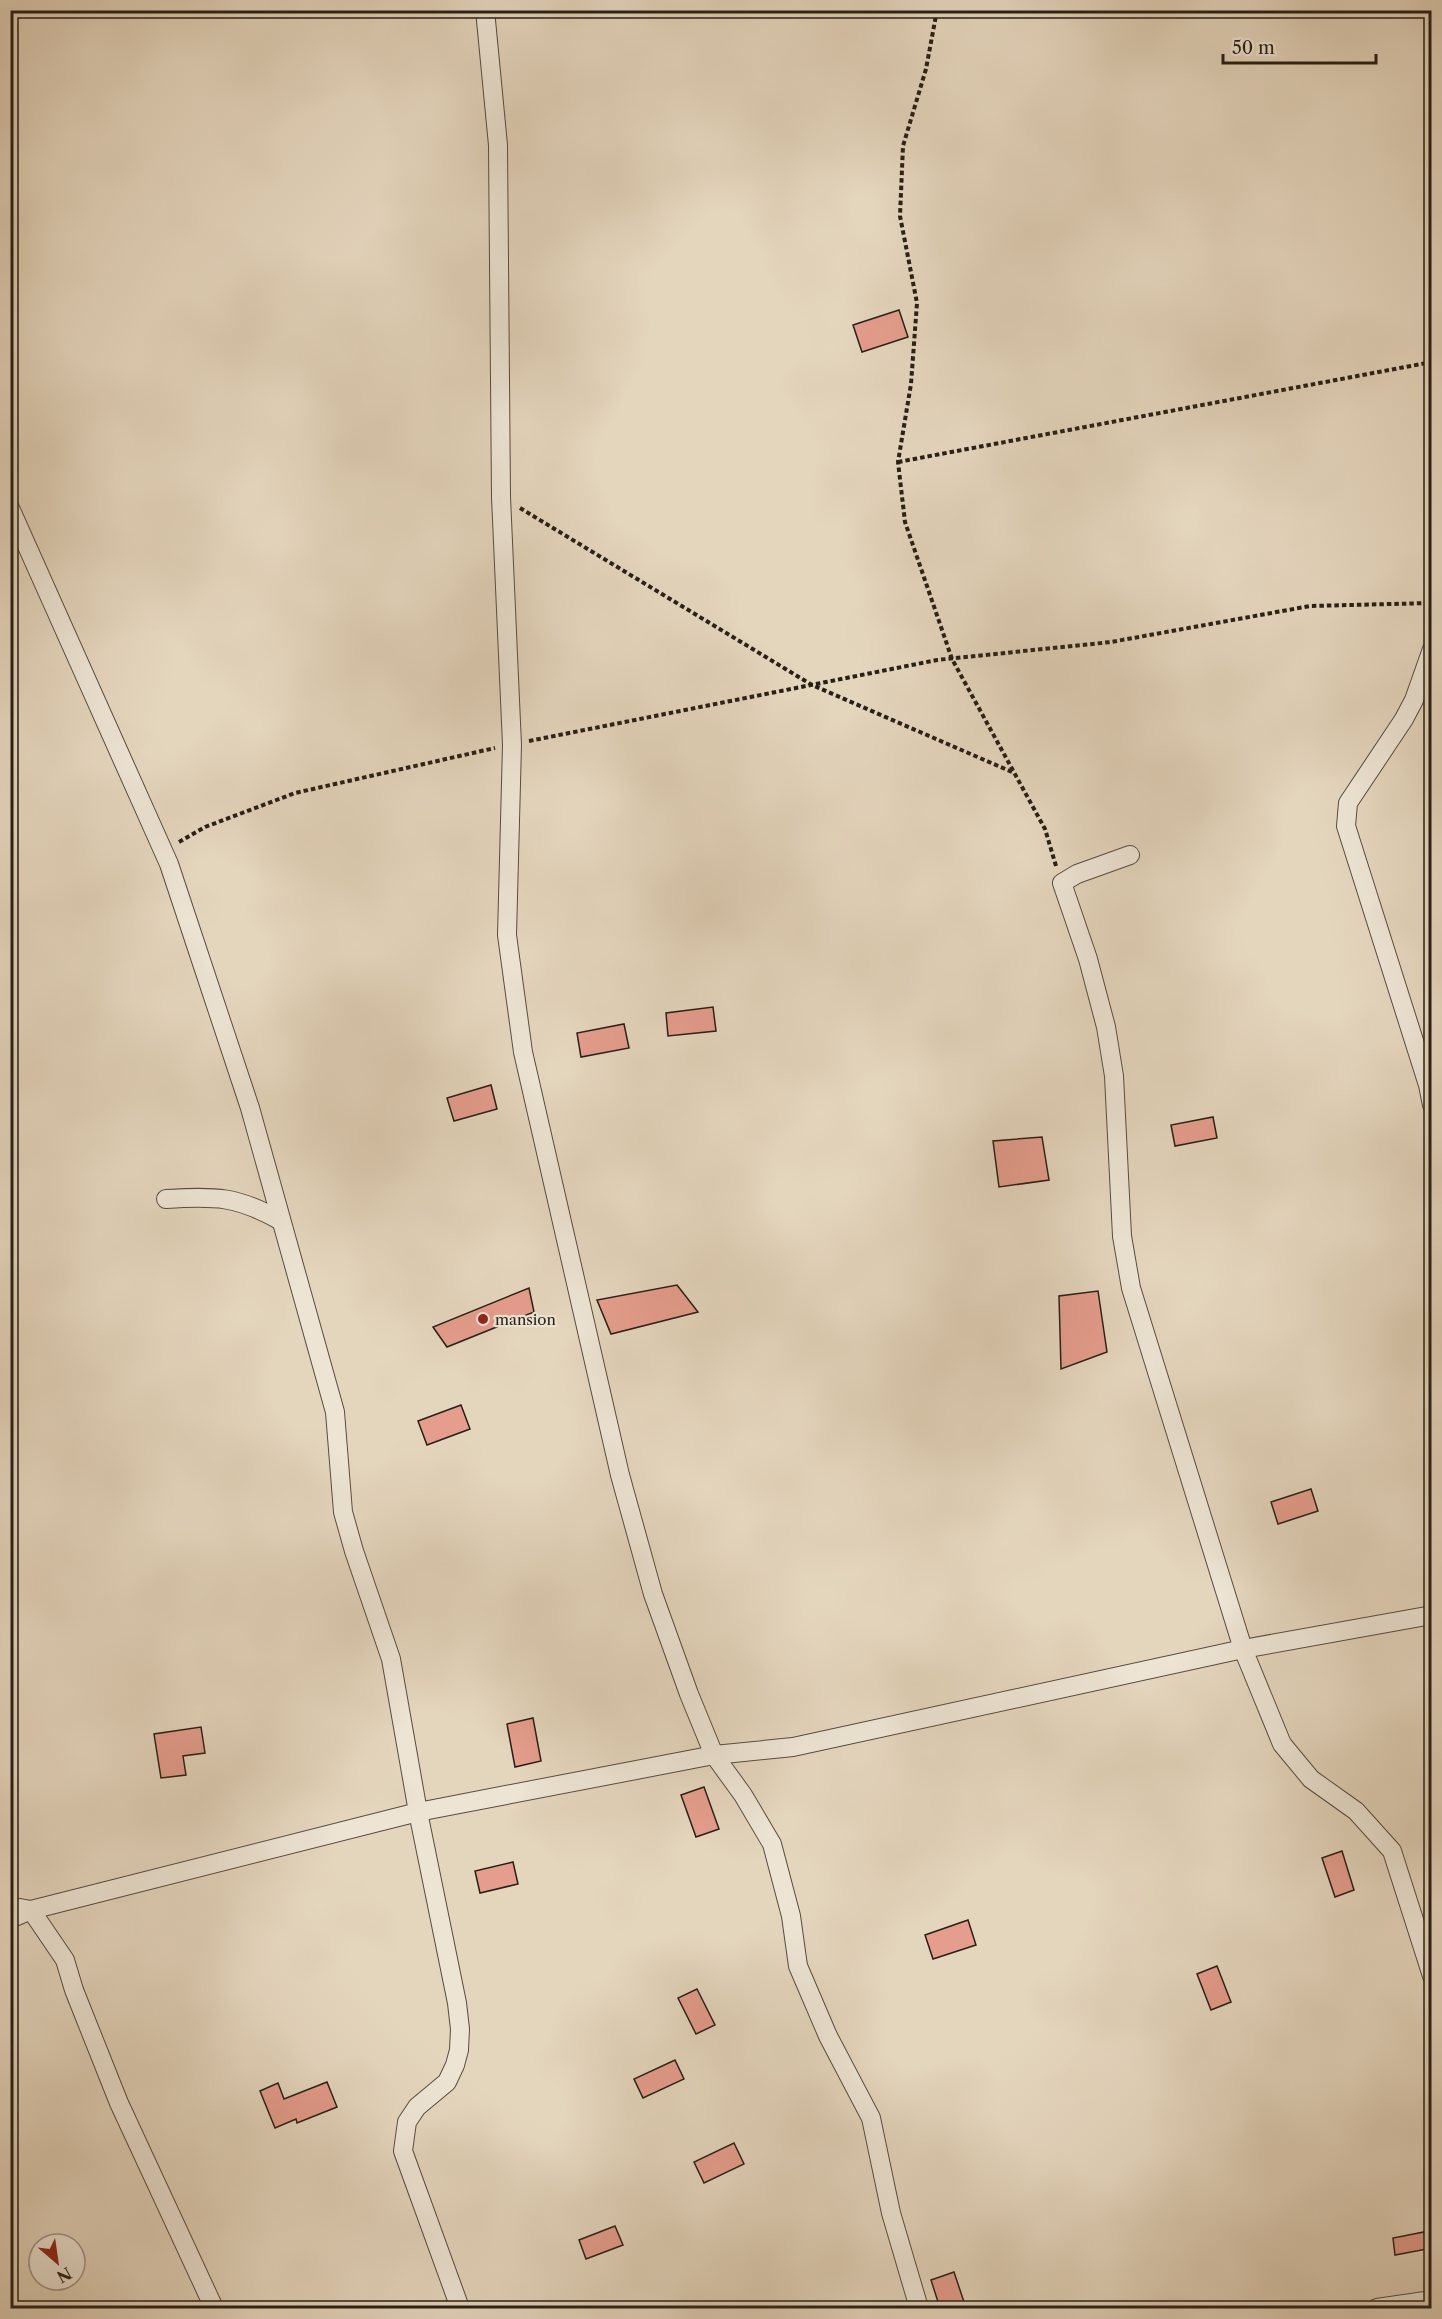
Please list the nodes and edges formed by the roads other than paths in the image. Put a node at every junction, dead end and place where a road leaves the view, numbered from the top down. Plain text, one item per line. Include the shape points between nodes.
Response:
1 (485, 10) edge
2 (10, 508) edge
3 (1431, 649) edge
4 (1130, 855) dead end
5 (1431, 1105) edge
6 (166, 1199) dead end
7 (281, 1221) junction
8 (1431, 1615) edge
9 (1243, 1649) junction
10 (714, 1755) junction
11 (418, 1812) junction
12 (10, 1906) edge
13 (32, 1910) junction
14 (10, 1919) edge
15 (1431, 1976) edge
16 (1431, 2300) edge
17 (214, 2308) edge
18 (460, 2308) edge
19 (919, 2308) edge
20 (1377, 2308) edge

1 - 10 street via 498,145 501,497 512,745 507,935 523,1052 620,1475 653,1594
2 - 7 street via 163,852 250,1108
3 - 5 street via 1404,719 1348,804 1346,826
4 - 9 street via 1062,883 1088,959 1114,1076 1122,1236 1128,1277
6 - 7 street via 223,1198 254,1206
7 - 11 street via 334,1412 343,1512 391,1659
8 - 9 street
9 - 10 street via 793,1747
9 - 15 street via 1282,1744 1311,1779 1356,1811 1392,1851
10 - 11 street
10 - 19 street via 772,1844 791,1916 798,1966 828,2036 871,2118 891,2213
11 - 13 street
11 - 18 street via 460,2029 452,2073 407,2122 404,2151
12 - 13 street
13 - 14 street
13 - 17 street via 64,1960 119,2103
16 - 20 street

